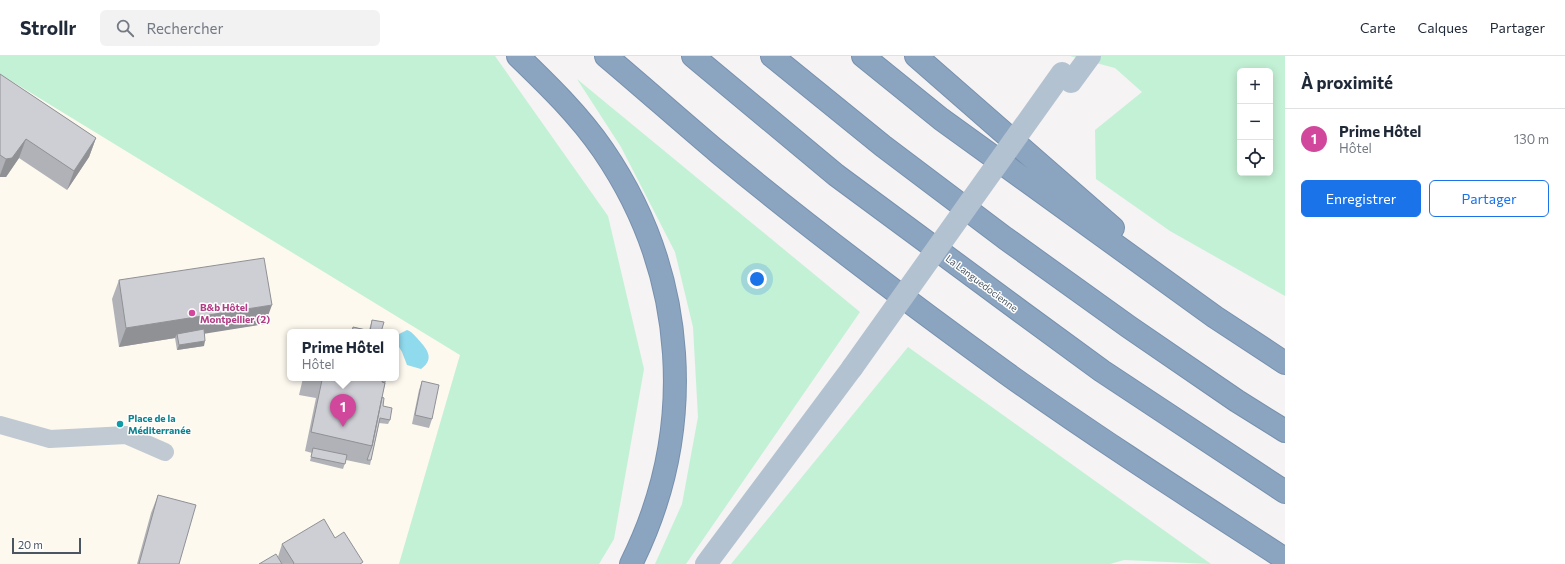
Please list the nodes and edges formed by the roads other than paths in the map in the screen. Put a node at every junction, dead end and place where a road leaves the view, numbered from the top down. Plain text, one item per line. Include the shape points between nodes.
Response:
1 (518, 56) edge
2 (606, 56) edge
3 (693, 56) edge
4 (772, 56) edge
5 (863, 56) edge
6 (916, 56) edge
7 (1090, 56) edge
8 (1069, 70) edge
9 (1215, 317) junction
10 (1285, 363) edge
11 (858, 371) junction
12 (0, 425) edge
13 (1285, 431) edge
14 (165, 452) dead end
15 (1285, 492) edge
16 (1285, 559) edge
17 (631, 564) edge
18 (706, 564) edge
19 (724, 564) edge

1 - 17 highway via 570,108 615,168 652,245 666,292 671,318 675,371 673,428 658,497
2 - 16 highway via 828,240 933,319 1087,430
3 - 15 highway, La Languedocienne via 836,175 1020,311 1102,371
4 - 13 highway via 882,146 1005,238 1128,327
5 - 9 highway via 941,119
6 - 9 highway
7 - 8 main road
8 - 11 main road, bridge
9 - 10 highway
11 - 18 main road
11 - 19 main road
12 - 14 street via 50,439 126,435

